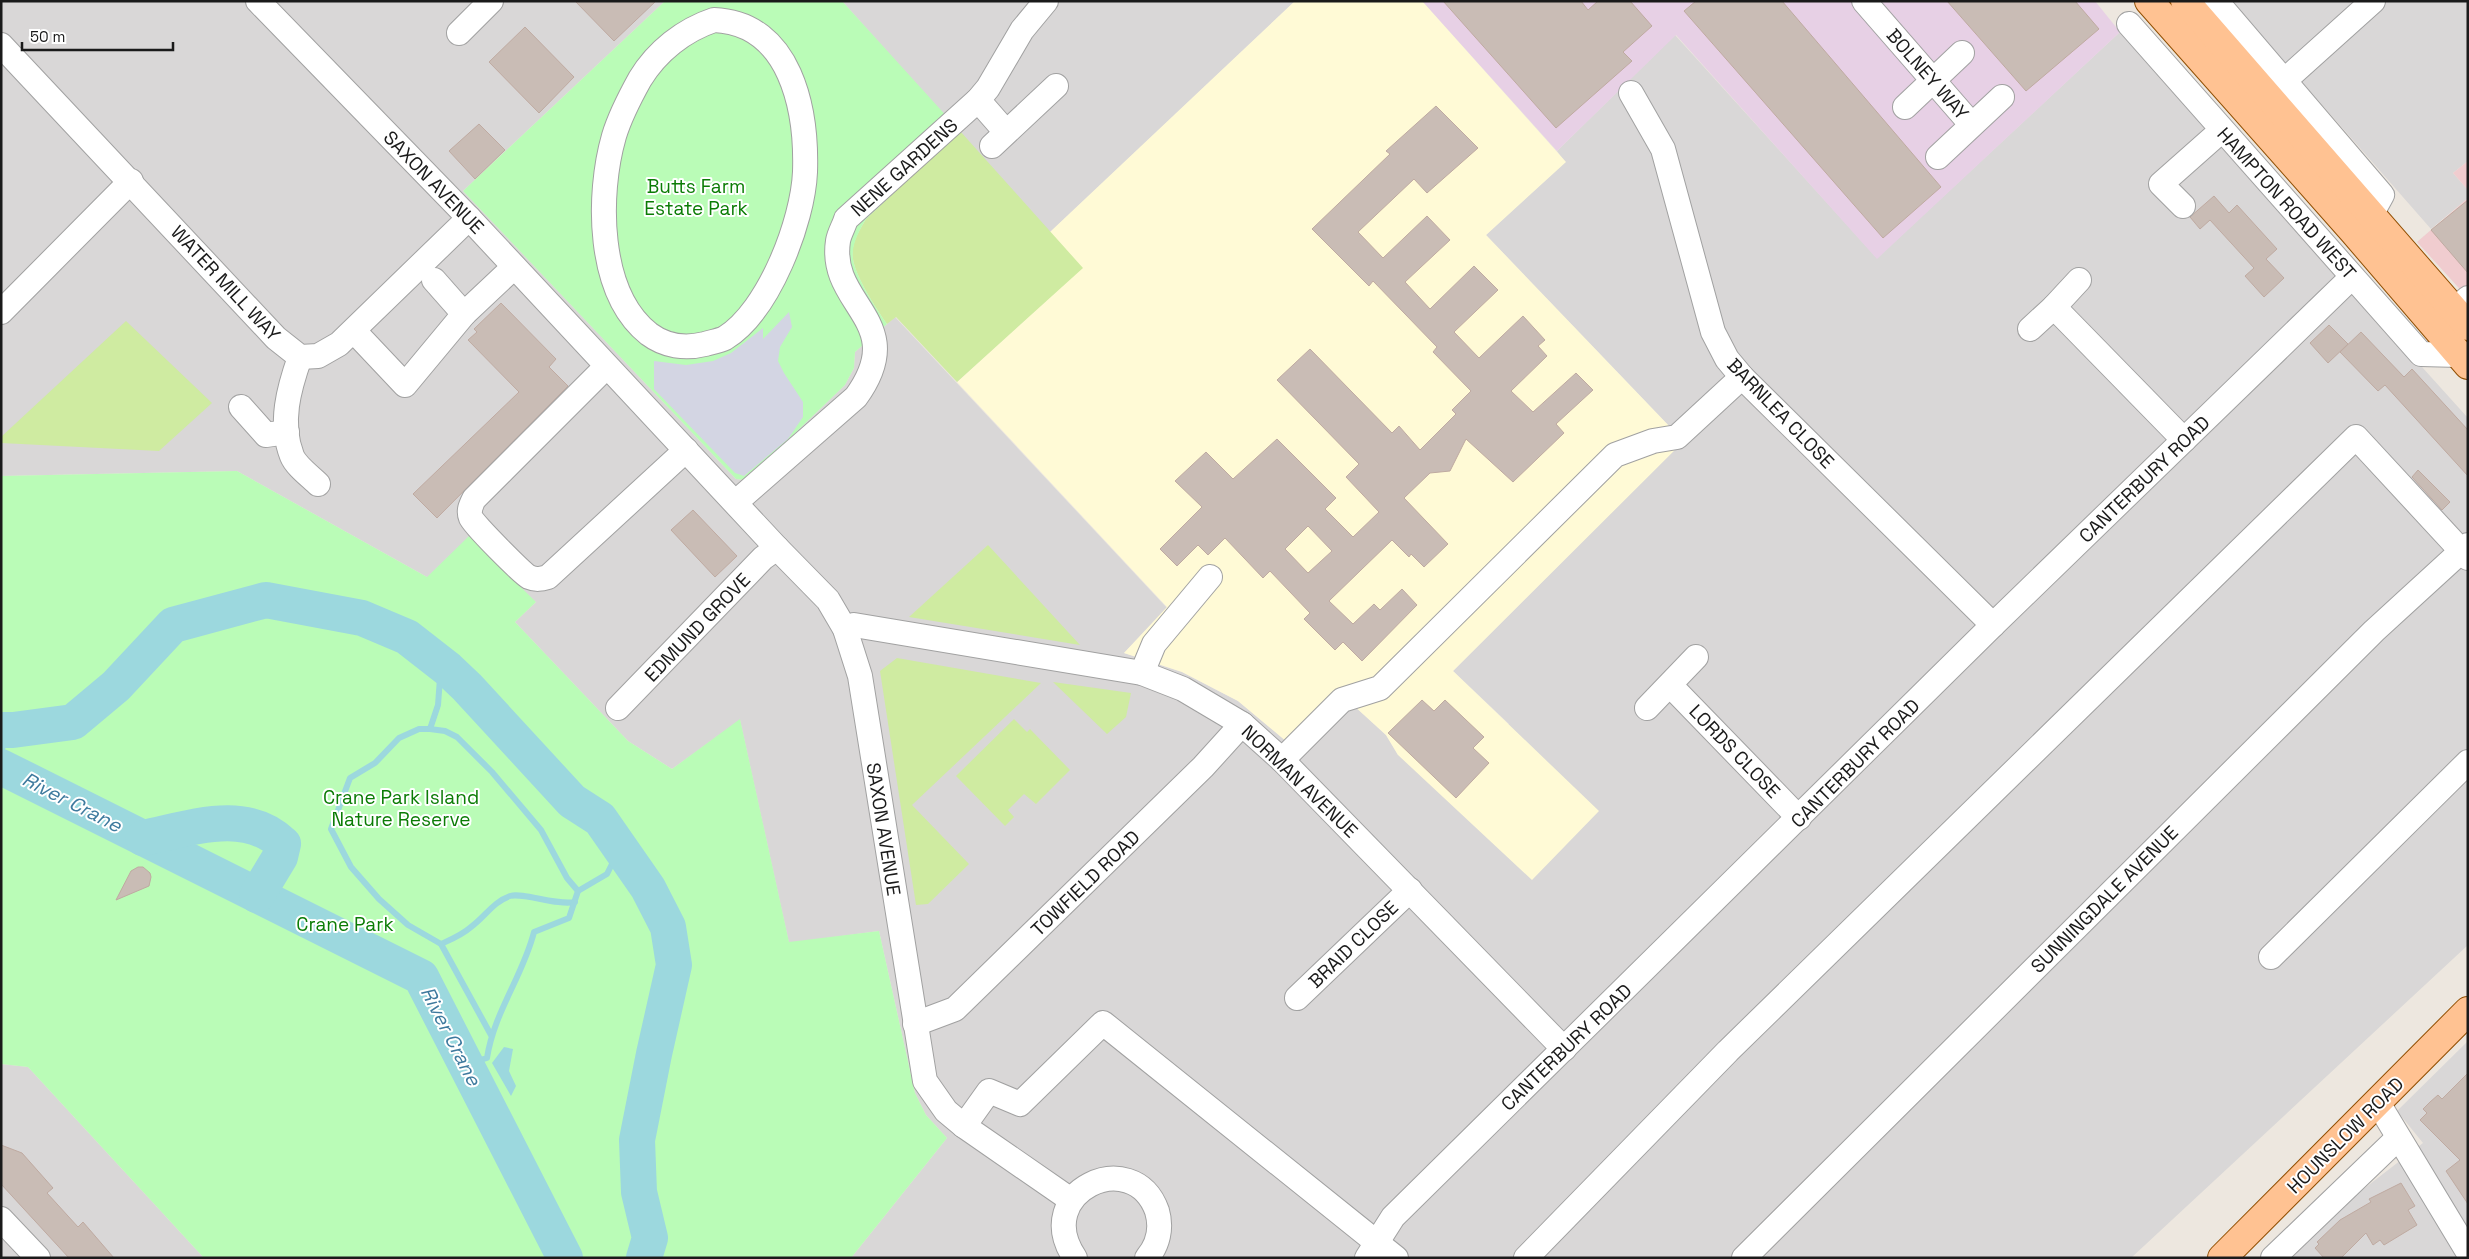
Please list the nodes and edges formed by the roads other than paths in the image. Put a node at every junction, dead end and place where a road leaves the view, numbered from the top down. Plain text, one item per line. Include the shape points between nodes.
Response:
1 (258, 1) edge
2 (491, 1) edge
3 (1046, 1) edge
4 (1864, 1) edge
5 (2149, 1) edge
6 (2185, 1) edge
7 (2216, 1) edge
8 (2373, 1) edge
9 (714, 20) joint
10 (2130, 24) dead end
11 (460, 33) dead end
12 (2, 47) edge
13 (1962, 53) dead end
14 (1933, 81) junction
15 (2284, 81) junction
16 (1056, 86) dead end
17 (1631, 93) dead end
18 (2002, 97) dead end
19 (978, 100) junction
20 (1905, 107) dead end
21 (1971, 124) junction
22 (2222, 130) junction
23 (1938, 157) dead end
24 (131, 182) junction
25 (2183, 206) dead end
26 (469, 218) junction
27 (2362, 223) junction
28 (2329, 250) junction
29 (514, 267) junction
30 (2352, 277) junction
31 (434, 280) dead end
32 (2079, 280) dead end
33 (2054, 307) junction
34 (1, 312) edge
35 (2463, 312) edge
36 (464, 314) junction
37 (2030, 329) dead end
38 (354, 331) junction
39 (300, 357) junction
40 (2463, 360) edge
41 (606, 367) junction
42 (1742, 377) junction
43 (241, 406) dead end
44 (287, 432) junction
45 (2184, 440) junction
46 (686, 450) junction
47 (318, 484) dead end
48 (736, 502) junction
49 (777, 548) junction
50 (2465, 551) edge
51 (1210, 577) dead end
52 (1993, 625) junction
53 (845, 629) junction
54 (1696, 657) dead end
55 (1142, 673) junction
56 (1670, 684) junction
57 (618, 708) dead end
58 (1648, 708) dead end
59 (1242, 724) junction
60 (1282, 760) junction
61 (2468, 762) edge
62 (1800, 818) junction
63 (1410, 890) junction
64 (2271, 957) dead end
65 (1297, 998) dead end
66 (2468, 1011) edge
67 (916, 1024) junction
68 (1564, 1049) junction
69 (2378, 1103) junction
70 (964, 1126) junction
71 (2398, 1138) junction
72 (1071, 1200) junction
73 (1, 1219) edge
74 (1372, 1250) edge
75 (2468, 1252) edge
76 (1155, 1255) edge
77 (38, 1258) edge
78 (1075, 1258) edge
79 (1396, 1258) edge
80 (1526, 1258) edge
81 (1744, 1258) edge
82 (2222, 1258) edge
83 (2273, 1258) edge

1 - 26 street, SAXON AVENUE
2 - 11 street
3 - 19 street, NENE GARDENS via 1022,30
4 - 14 street, BOLNEY WAY
5 - 27 main road, HAMPTON ROAD WEST
6 - 27 main road, HAMPTON ROAD WEST
7 - 15 street
8 - 15 street
9 - 9 street via 728,20 746,26 764,38 781,57 792,78 801,108 805,173 784,254 768,290 751,314 724,339 696,346 677,346 660,342 644,330 617,291 604,230 607,172 614,137 641,77 680,37 695,26
10 - 22 street, HAMPTON ROAD WEST
12 - 24 street, WATER MILL WAY
13 - 14 street
14 - 20 street
14 - 21 street, BOLNEY WAY
15 - 27 street via 2382,195
16 - 19 street via 999,139
17 - 42 street, BARNLEA CLOSE via 1663,149 1713,332 1727,359
18 - 21 street
19 - 48 street, NENE GARDENS via 846,219 838,240 838,264 846,285 873,331 876,355 869,379 856,397
21 - 23 street
22 - 25 street via 2161,184
22 - 28 street, HAMPTON ROAD WEST
24 - 34 street
24 - 39 street, WATER MILL WAY via 276,338
26 - 29 street, SAXON AVENUE
26 - 38 street
27 - 28 street
27 - 35 main road, HAMPTON ROAD WEST
27 - 40 main road, HAMPTON ROAD WEST
28 - 30 street, HAMPTON ROAD WEST
29 - 36 street
29 - 41 street, SAXON AVENUE
30 - 40 street, HAMPTON ROAD WEST via 2421,354
30 - 45 street, CANTERBURY ROAD
31 - 36 street
32 - 33 street
33 - 37 street
33 - 45 street
36 - 38 street via 405,385
38 - 39 street via 318,356
39 - 44 street via 286,408
41 - 46 street, SAXON AVENUE
41 - 46 street via 474,499 470,508 471,519 502,552 527,576 538,580 548,577
42 - 52 street, BARNLEA CLOSE
42 - 60 street via 1677,438 1653,441 1615,455 1380,688 1342,700
43 - 44 street via 266,435
44 - 47 street via 292,457
45 - 52 street, CANTERBURY ROAD
46 - 48 street, SAXON AVENUE
48 - 49 street, SAXON AVENUE
49 - 53 street, SAXON AVENUE via 828,600
49 - 57 street, EDMUND GROVE via 763,558
50 - 80 street via 2356,436 1728,1050
50 - 81 street, SUNNINGDALE AVENUE via 2367,638
51 - 55 street via 1154,644
52 - 62 street, CANTERBURY ROAD
53 - 55 street, NORMAN AVENUE via 854,625
53 - 67 street, SAXON AVENUE via 860,676
54 - 56 street
55 - 59 street, NORMAN AVENUE via 1183,689
56 - 58 street
56 - 62 street, LORDS CLOSE
59 - 60 street, NORMAN AVENUE
59 - 67 street, TOWFIELD ROAD via 1203,767 955,1009
60 - 63 street, NORMAN AVENUE
61 - 64 street
62 - 68 street, CANTERBURY ROAD
63 - 65 street, BRAID CLOSE
63 - 68 street, NORMAN AVENUE
66 - 69 main road, HOUNSLOW ROAD
67 - 70 street, SAXON AVENUE via 926,1081 946,1111
68 - 74 street, CANTERBURY ROAD via 1393,1217
69 - 71 street
69 - 82 main road, HOUNSLOW ROAD
70 - 72 street, SAXON AVENUE
70 - 74 street via 989,1091 1020,1104 1103,1022
71 - 75 street
71 - 83 street
72 - 76 street via 1082,1188 1097,1180 1114,1178 1130,1182 1154,1204 1159,1219
72 - 78 street via 1063,1229
73 - 77 street
74 - 79 street

